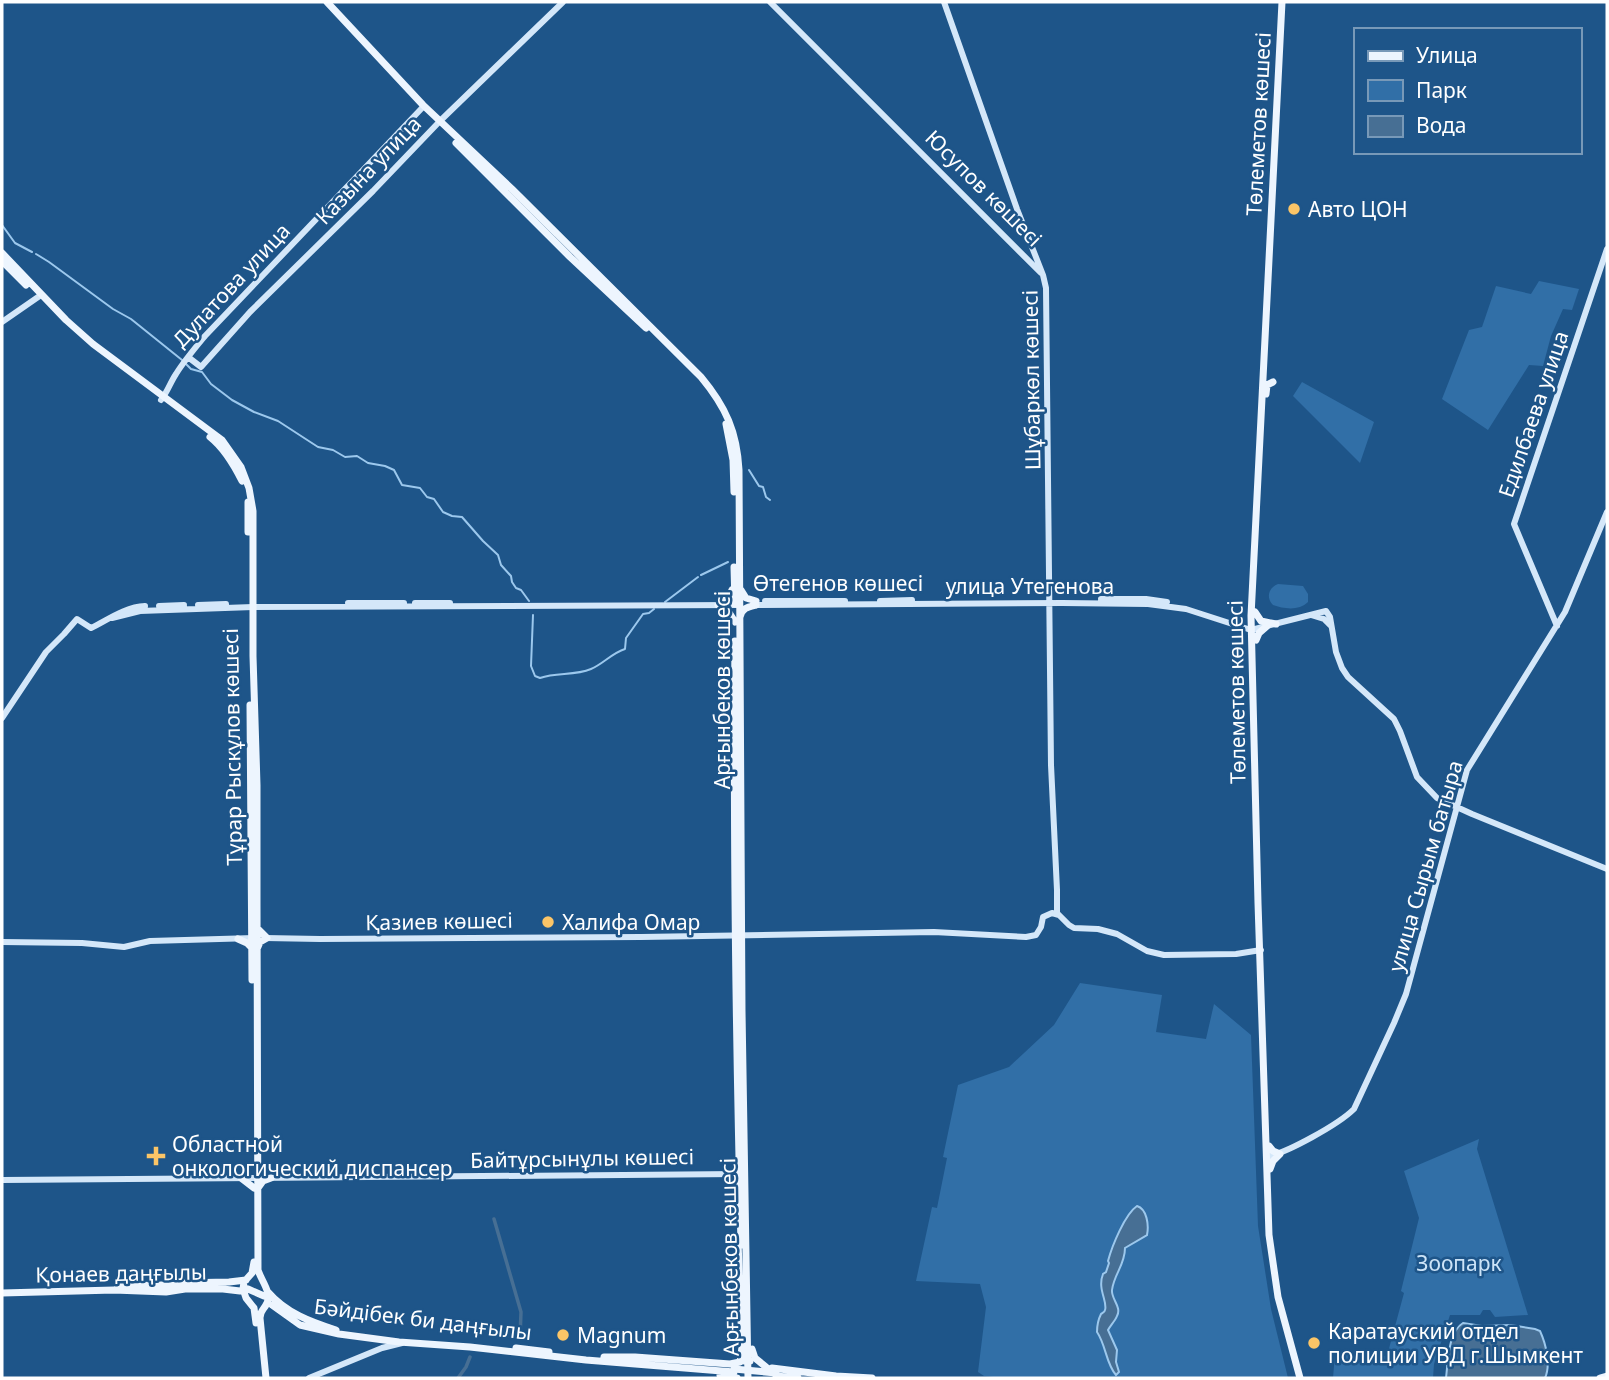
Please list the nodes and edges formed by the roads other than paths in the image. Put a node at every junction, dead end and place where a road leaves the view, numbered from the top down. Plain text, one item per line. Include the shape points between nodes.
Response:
1 (325, 2) edge
2 (563, 2) edge
3 (772, 2) edge
4 (945, 2) edge
5 (1283, 2) edge
6 (422, 108) junction
7 (439, 122) junction
8 (1273, 186) junction
9 (1031, 245) junction
10 (1607, 249) edge
11 (2, 253) edge
12 (1025, 254) junction
13 (2, 261) edge
14 (1044, 276) junction
15 (40, 297) junction
16 (2, 322) edge
17 (188, 358) junction
18 (1266, 370) junction
19 (162, 398) junction
20 (1264, 401) junction
21 (1607, 512) edge
22 (251, 543) junction
23 (736, 585) junction
24 (253, 593) junction
25 (1032, 601) junction
26 (938, 602) junction
27 (1050, 602) junction
28 (721, 603) junction
29 (737, 603) junction
30 (756, 603) junction
31 (263, 604) junction
32 (562, 605) junction
33 (251, 606) junction
34 (1253, 614) junction
35 (1311, 615) junction
36 (737, 621) junction
37 (1272, 625) junction
38 (1557, 626) junction
39 (1249, 627) junction
40 (1332, 627) junction
41 (1254, 640) junction
42 (2, 719) edge
43 (1461, 794) junction
44 (1446, 802) junction
45 (1457, 807) junction
46 (1473, 814) junction
47 (1453, 821) junction
48 (1607, 869) edge
49 (1059, 916) junction
50 (254, 926) junction
51 (739, 934) junction
52 (267, 938) junction
53 (247, 939) junction
54 (2, 942) edge
55 (254, 949) junction
56 (1261, 950) junction
57 (1262, 990) junction
58 (1269, 1146) junction
59 (1280, 1154) junction
60 (1268, 1157) junction
61 (1270, 1169) junction
62 (739, 1174) junction
63 (241, 1178) junction
64 (256, 1178) junction
65 (271, 1178) junction
66 (2, 1180) edge
67 (256, 1188) junction
68 (743, 1227) junction
69 (247, 1280) junction
70 (262, 1282) junction
71 (164, 1288) junction
72 (2, 1291) edge
73 (16, 1291) junction
74 (246, 1293) junction
75 (267, 1300) junction
76 (16, 1301) dead end
77 (338, 1332) junction
78 (383, 1343) junction
79 (603, 1359) junction
80 (745, 1361) junction
81 (773, 1372) edge
82 (736, 1374) edge
83 (1607, 1376) edge
84 (264, 1378) edge
85 (309, 1378) edge
86 (746, 1378) edge
87 (798, 1378) edge
88 (827, 1378) edge
89 (872, 1378) edge
90 (1301, 1378) edge
91 (1600, 1378) edge

1 - 6 main road
1 - 7 main road
2 - 7 street, Казына улица
3 - 12 street, Юсупов көшесі
3 - 14 street, Юсупов көшесі
4 - 9 street, Шұбаркөл көшесі
4 - 14 street, Шұбаркөл көшесі
5 - 8 main road, Төлеметов көшесі
6 - 7 main road
6 - 17 street, Дулатова улица
7 - 17 street, Казына улица via 201,367
7 - 23 main road, Арғынбеков көшесі via 703,381 730,436 737,518
8 - 18 main road, Төлеметов көшесі
8 - 34 main road, Төлеметов көшесі
9 - 12 street via 1032,251
9 - 14 street, Шұбаркөл көшесі
10 - 38 street, Едилбаева улица via 1514,524
11 - 15 main road, Тұрар Рыскұлов көшесі
12 - 14 street, Юсупов көшесі
13 - 15 main road, Тұрар Рыскұлов көшесі
14 - 27 street, Шұбаркөл көшесі via 1049,296
15 - 16 street
15 - 19 main road, Тұрар Рыскұлов көшесі via 76,333
17 - 19 street, Дулатова улица
18 - 20 main road, Төлеметов көшесі
18 - 20 main road via 1272,381
19 - 22 main road, Тұрар Рыскұлов көшесі via 227,451 245,489
20 - 34 main road, Төлеметов көшесі
21 - 38 street, улица Сырым батыра
22 - 24 main road, Тұрар Рыскұлов көшесі
22 - 33 main road, Тұрар Рыскұлов көшесі
23 - 28 main road
23 - 29 main road, Арғынбеков көшесі
23 - 30 main road
24 - 31 main road
24 - 33 main road, Тұрар Рыскұлов көшесі
25 - 26 street, улица Утегенова
25 - 26 street, Өтегенов көшесі
25 - 27 street, Өтегенов көшесі
26 - 30 street, улица Утегенова
26 - 30 street, Өтегенов көшесі
27 - 39 street, улица Утегенова via 1164,605
27 - 39 street, Өтегенов көшесі via 1075,598 1160,600 1192,606
27 - 49 street, Шұбаркөл көшесі via 1051,765
28 - 29 street, Өтегенов көшесі
28 - 32 street, Өтегенов көшесі
28 - 32 street, Өтегенов көшесі
28 - 36 main road
29 - 30 street, улица Утегенова
29 - 36 main road, Арғынбеков көшесі
30 - 36 main road
31 - 32 street, Өтегенов көшесі
31 - 33 street, Өтегенов көшесі
32 - 33 street, Өтегенов көшесі
33 - 42 street via 132,607 91,628 77,619 46,652
33 - 50 main road, Тұрар Рыскұлов көшесі
34 - 37 main road
34 - 39 main road, Төлеметов көшесі
34 - 39 main road
35 - 37 street
35 - 40 street
35 - 40 street via 1326,611
36 - 51 main road, Арғынбеков көшесі via 733,791
37 - 39 street
37 - 41 main road
38 - 43 street, улица Сырым батыра via 1467,770
39 - 41 main road, Төлеметов көшесі
39 - 41 main road
40 - 44 street via 1342,668 1394,719 1417,777
41 - 56 main road, Төлеметов көшесі
43 - 44 street
43 - 45 street, улица Сырым батыра
43 - 46 street
44 - 45 street
44 - 47 street
45 - 46 street
45 - 47 street, улица Сырым батыра
46 - 47 street
46 - 48 street
47 - 59 street, улица Сырым батыра via 1406,994 1354,1109
49 - 51 street, Қазиев көшесі via 1047,914 1035,935 1026,937 945,932
49 - 56 street via 1074,928 1118,934 1164,955
50 - 52 main road
50 - 53 main road, Тұрар Рыскұлов көшесі
51 - 52 street, Қазиев көшесі
51 - 62 main road, Арғынбеков көшесі
51 - 68 main road, Арғынбеков көшесі
52 - 53 street, Қазиев көшесі
52 - 55 main road
53 - 54 street, Қазиев көшесі via 150,941 124,947
53 - 55 main road, Тұрар Рыскұлов көшесі
53 - 55 main road
55 - 64 main road, Тұрар Рыскұлов көшесі
56 - 57 main road, Төлеметов көшесі
57 - 58 main road, Төлеметов көшесі
57 - 60 main road, Төлеметов көшесі
58 - 59 main road
58 - 60 main road, Төлеметов көшесі
59 - 60 street, улица Сырым батыра
59 - 61 main road
60 - 61 main road, Төлеметов көшесі
60 - 90 main road, Төлеметов көшесі via 1274,1279
61 - 90 main road, Төлеметов көшесі via 1274,1258
62 - 65 street, Байтұрсынұлы көшесі
62 - 68 main road, Арғынбеков көшесі
63 - 64 street, Байтұрсынұлы көшесі
63 - 66 street, Байтұрсынұлы көшесі
63 - 67 main road
64 - 65 street, Байтұрсынұлы көшесі
64 - 67 main road, Тұрар Рыскұлов көшесі
65 - 67 main road
67 - 69 main road via 254,1265
67 - 70 main road
68 - 80 main road via 738,1241
68 - 81 main road via 748,1239 752,1352
68 - 86 main road, Арғынбеков көшесі
69 - 70 main road
69 - 71 main road via 177,1283
69 - 74 main road via 243,1284
70 - 75 main road
71 - 73 main road, Қонаев даңғылы
71 - 74 main road, Қонаев даңғылы
72 - 73 main road, Қонаев даңғылы
73 - 76 main road
74 - 75 main road
74 - 75 main road via 257,1307
74 - 84 main road via 256,1315
75 - 77 main road, Бәйдібек би даңғылы via 300,1325
75 - 77 main road via 274,1298 295,1315
75 - 84 main road via 260,1311
77 - 78 main road, Бәйдібек би даңғылы
77 - 79 main road, Бәйдібек би даңғылы
78 - 79 main road, Бәйдібек би даңғылы
78 - 85 street
79 - 80 main road
79 - 82 main road
80 - 81 main road
80 - 82 main road
81 - 82 main road, bridge
81 - 87 main road
81 - 88 main road
81 - 89 main road
83 - 91 main road

